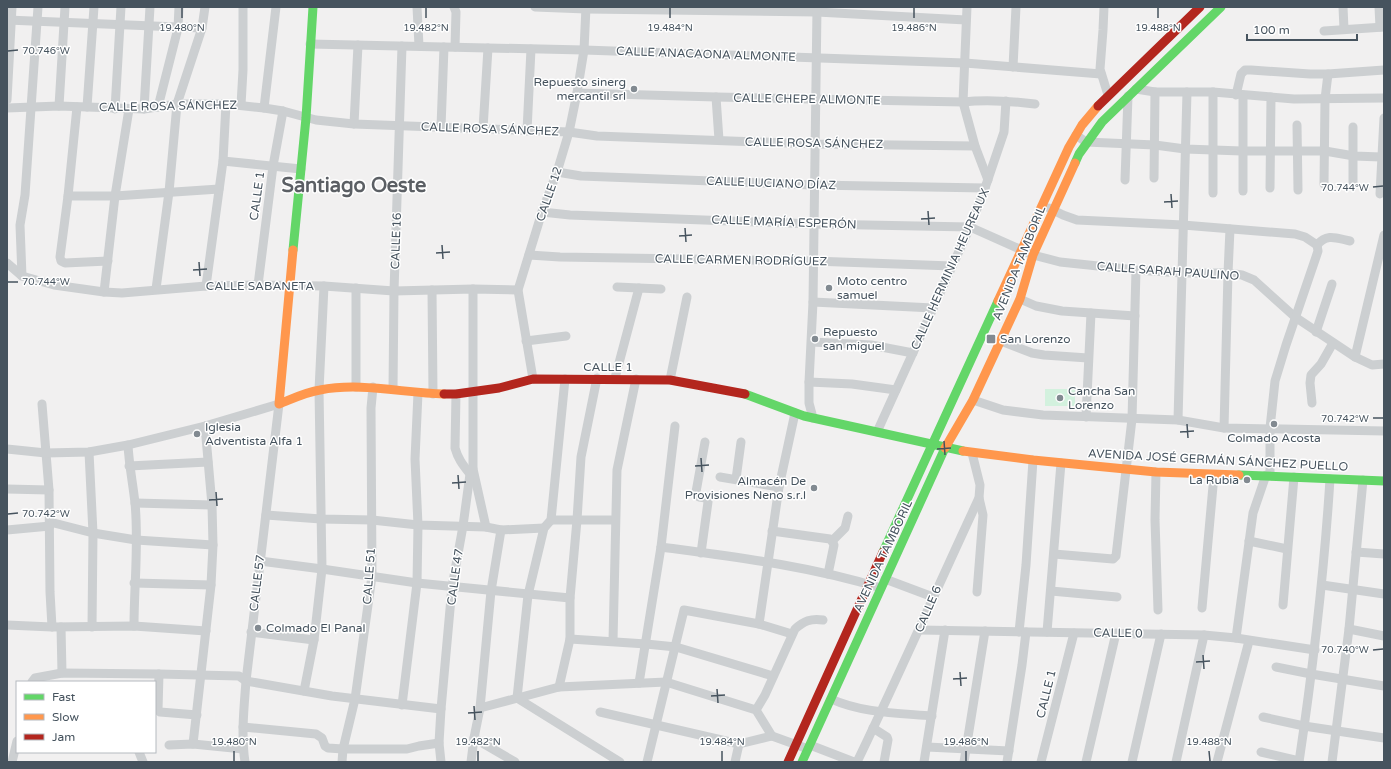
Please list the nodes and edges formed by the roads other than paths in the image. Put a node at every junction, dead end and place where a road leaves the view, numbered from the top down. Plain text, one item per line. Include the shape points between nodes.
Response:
1 (12, 7) edge
2 (38, 7) edge
3 (65, 7) edge
4 (94, 7) edge
5 (121, 7) edge
6 (150, 7) edge
7 (179, 7) edge
8 (205, 7) edge
9 (243, 7) edge
10 (276, 7) edge
11 (313, 7) edge
12 (418, 7) edge
13 (454, 7) edge
14 (536, 7) edge
15 (967, 7) edge
16 (1016, 7) edge
17 (1104, 7) edge
18 (1220, 7) edge
19 (1343, 7) edge
20 (1379, 7) edge
21 (586, 8) edge
22 (1199, 8) edge
23 (817, 10) edge
24 (9, 20) edge
25 (966, 20) junction
26 (37, 22) junction
27 (64, 23) junction
28 (93, 24) junction
29 (120, 25) junction
30 (150, 26) junction
31 (1382, 27) edge
32 (178, 28) junction
33 (202, 28) junction
34 (1344, 29) junction
35 (1324, 31) dead end
36 (310, 44) junction
37 (358, 45) junction
38 (402, 46) junction
39 (419, 46) junction
40 (444, 47) junction
41 (455, 47) junction
42 (488, 48) junction
43 (531, 49) junction
44 (584, 50) junction
45 (816, 58) junction
46 (965, 63) junction
47 (1013, 67) junction
48 (1384, 70) edge
49 (1101, 74) junction
50 (1328, 74) junction
51 (1136, 89) junction
52 (1155, 92) junction
53 (1187, 92) junction
54 (1213, 92) junction
55 (578, 93) junction
56 (1108, 95) junction
57 (1240, 95) junction
58 (1128, 96) junction
59 (1271, 97) junction
60 (716, 98) junction
61 (1384, 98) edge
62 (1325, 99) junction
63 (7, 100) edge
64 (816, 100) junction
65 (1006, 101) junction
66 (964, 102) junction
67 (177, 104) junction
68 (226, 104) junction
69 (1035, 104) dead end
70 (241, 105) junction
71 (59, 106) junction
72 (82, 107) junction
73 (158, 107) junction
74 (7, 108) edge
75 (32, 108) junction
76 (264, 108) junction
77 (115, 109) junction
78 (129, 109) junction
79 (144, 109) junction
80 (283, 111) junction
81 (306, 118) junction
82 (1384, 118) edge
83 (354, 124) junction
84 (1297, 125) dead end
85 (400, 126) junction
86 (441, 127) junction
87 (1353, 127) dead end
88 (483, 129) junction
89 (527, 131) junction
90 (569, 132) junction
91 (1076, 135) junction
92 (719, 140) junction
93 (1086, 142) junction
94 (815, 144) junction
95 (1127, 144) junction
96 (1155, 145) junction
97 (975, 146) junction
98 (1185, 149) junction
99 (1212, 149) junction
100 (1242, 151) junction
101 (1325, 151) junction
102 (1270, 152) junction
103 (1297, 152) junction
104 (1354, 156) junction
105 (1381, 157) junction
106 (222, 161) junction
107 (273, 166) junction
108 (301, 169) junction
109 (557, 172) junction
110 (1154, 178) dead end
111 (1125, 180) dead end
112 (1352, 182) dead end
113 (987, 184) junction
114 (1324, 184) dead end
115 (814, 185) junction
116 (1270, 188) dead end
117 (219, 189) junction
118 (1298, 190) dead end
119 (169, 192) junction
120 (1243, 192) dead end
121 (1212, 193) dead end
122 (1380, 194) dead end
123 (68, 196) junction
124 (115, 196) junction
125 (1041, 204) junction
126 (1053, 210) junction
127 (542, 212) junction
128 (814, 224) junction
129 (1183, 225) junction
130 (970, 227) junction
131 (1230, 229) junction
132 (1384, 235) edge
133 (1350, 241) dead end
134 (1317, 245) junction
135 (1021, 249) junction
136 (529, 255) junction
137 (1033, 255) junction
138 (108, 261) junction
139 (813, 261) junction
140 (7, 263) edge
141 (952, 266) junction
142 (1136, 270) junction
143 (1183, 273) junction
144 (1228, 273) junction
145 (22, 276) junction
146 (258, 284) junction
147 (1332, 284) dead end
148 (289, 285) junction
149 (206, 286) junction
150 (324, 286) junction
151 (617, 287) dead end
152 (356, 288) junction
153 (639, 288) junction
154 (156, 289) junction
155 (474, 289) junction
156 (661, 289) dead end
157 (432, 290) junction
158 (518, 290) junction
159 (394, 291) junction
160 (104, 292) junction
161 (687, 297) dead end
162 (1020, 299) junction
163 (813, 302) junction
164 (933, 308) junction
165 (1091, 313) junction
166 (1135, 316) junction
167 (1295, 317) junction
168 (1316, 332) junction
169 (566, 336) dead end
170 (526, 341) junction
171 (1001, 341) junction
172 (812, 342) junction
173 (1332, 343) junction
174 (913, 353) junction
175 (1355, 357) junction
176 (1088, 358) junction
177 (1384, 364) edge
178 (597, 378) junction
179 (615, 378) junction
180 (533, 379) junction
181 (565, 379) junction
182 (636, 379) junction
183 (670, 380) junction
184 (809, 382) junction
185 (356, 387) junction
186 (373, 387) junction
187 (393, 389) junction
188 (319, 390) junction
189 (896, 390) junction
190 (474, 392) junction
191 (418, 393) junction
192 (433, 394) junction
193 (456, 394) junction
194 (973, 400) junction
195 (1312, 403) dead end
196 (42, 404) dead end
197 (280, 404) junction
198 (795, 413) junction
199 (1086, 417) junction
200 (813, 418) junction
201 (1132, 419) junction
202 (1178, 420) junction
203 (205, 426) junction
204 (675, 426) dead end
205 (1224, 428) junction
206 (1270, 428) junction
207 (1384, 431) edge
208 (877, 432) junction
209 (705, 442) dead end
210 (741, 442) dead end
211 (932, 444) junction
212 (128, 445) junction
213 (946, 447) junction
214 (7, 449) edge
215 (89, 452) junction
216 (46, 453) junction
217 (972, 453) junction
218 (1033, 460) junction
219 (208, 462) junction
220 (1061, 463) junction
221 (129, 466) junction
222 (1126, 469) junction
223 (472, 471) junction
224 (1156, 472) junction
225 (1214, 475) junction
226 (1268, 476) junction
227 (720, 477) dead end
228 (1294, 477) junction
229 (736, 479) junction
230 (1330, 479) junction
231 (1363, 480) junction
232 (1384, 481) edge
233 (779, 487) junction
234 (7, 489) edge
235 (49, 490) junction
236 (979, 498) junction
237 (135, 503) junction
238 (212, 505) junction
239 (266, 515) junction
240 (848, 516) dead end
241 (321, 519) junction
242 (372, 520) junction
243 (551, 520) junction
244 (578, 520) junction
245 (615, 520) junction
246 (50, 524) junction
247 (418, 525) junction
248 (463, 526) junction
249 (486, 527) junction
250 (544, 528) junction
251 (7, 530) edge
252 (501, 530) junction
253 (772, 530) junction
254 (92, 533) junction
255 (136, 540) junction
256 (832, 541) junction
257 (1249, 542) junction
258 (213, 545) junction
259 (661, 547) junction
260 (1287, 549) junction
261 (1356, 552) junction
262 (701, 553) junction
263 (1054, 554) junction
264 (1384, 554) edge
265 (260, 561) junction
266 (768, 563) junction
267 (322, 569) junction
268 (828, 574) junction
269 (372, 576) junction
270 (885, 579) junction
271 (134, 583) junction
272 (417, 583) junction
273 (211, 585) junction
274 (869, 585) junction
275 (1322, 585) junction
276 (452, 587) junction
277 (881, 588) junction
278 (1353, 590) junction
279 (491, 591) junction
280 (1051, 591) junction
281 (978, 592) dead end
282 (528, 594) junction
283 (1384, 594) edge
284 (933, 596) junction
285 (1118, 597) dead end
286 (570, 598) junction
287 (1283, 604) dead end
288 (1202, 608) dead end
289 (1158, 610) dead end
290 (822, 620) dead end
291 (759, 624) junction
292 (7, 625) edge
293 (134, 626) junction
294 (52, 627) junction
295 (61, 627) junction
296 (92, 627) junction
297 (1349, 629) junction
298 (920, 630) junction
299 (945, 630) junction
300 (206, 631) junction
301 (985, 631) junction
302 (251, 632) junction
303 (1022, 632) junction
304 (1047, 632) junction
305 (1074, 633) junction
306 (792, 634) junction
307 (1116, 634) junction
308 (1161, 634) junction
309 (1204, 635) junction
310 (1384, 636) edge
311 (1236, 638) junction
312 (570, 639) junction
313 (314, 640) junction
314 (1249, 640) junction
315 (613, 641) junction
316 (646, 644) junction
317 (676, 647) junction
318 (1314, 650) junction
319 (1276, 667) dead end
320 (62, 673) junction
321 (159, 674) junction
322 (1311, 674) junction
323 (200, 675) junction
324 (773, 676) junction
325 (1342, 679) junction
326 (33, 681) edge
327 (246, 681) junction
328 (666, 682) junction
329 (639, 683) junction
330 (1384, 686) edge
331 (559, 687) junction
332 (304, 691) junction
333 (517, 698) junction
334 (355, 699) junction
335 (831, 699) junction
336 (402, 705) junction
337 (480, 708) junction
338 (441, 709) junction
339 (756, 710) junction
340 (600, 712) dead end
341 (881, 712) junction
342 (197, 714) junction
343 (932, 716) junction
344 (1263, 717) dead end
345 (657, 724) junction
346 (1304, 726) junction
347 (243, 727) junction
348 (873, 728) junction
349 (1336, 730) junction
350 (772, 736) junction
351 (474, 738) junction
352 (1384, 738) edge
353 (439, 743) junction
354 (193, 744) junction
355 (738, 744) junction
356 (16, 745) edge
357 (169, 745) dead end
358 (796, 745) junction
359 (927, 746) junction
360 (809, 747) junction
361 (967, 748) junction
362 (243, 749) junction
363 (343, 749) junction
364 (1009, 751) junction
365 (1261, 752) dead end
366 (12, 762) edge
367 (245, 762) edge
368 (342, 762) edge
369 (441, 762) edge
370 (471, 762) edge
371 (515, 762) edge
372 (620, 762) edge
373 (647, 762) edge
374 (735, 762) edge
375 (788, 762) edge
376 (802, 762) edge
377 (855, 762) edge
378 (884, 762) edge
379 (924, 762) edge
380 (964, 762) edge
381 (1007, 762) edge
382 (1041, 762) edge
383 (1086, 762) edge
384 (1132, 762) edge
385 (1176, 762) edge
386 (1217, 762) edge
387 (1299, 762) edge
388 (1332, 762) edge

1 - 24 street
2 - 26 street
3 - 27 street
4 - 28 street
5 - 29 street
6 - 30 street
7 - 32 street
8 - 33 street
9 - 70 street
10 - 76 street
11 - 36 main road
12 - 39 street
13 - 41 street
14 - 21 street
15 - 25 street, CALLE HERMINIA HEUREAUX
16 - 47 street
17 - 49 street
18 - 51 main road, AVENIDA TAMBORIL
19 - 34 street
20 - 31 street
21 - 23 street
21 - 44 street, CALLE 12
22 - 56 main road, AVENIDA TAMBORIL
23 - 25 street
23 - 45 street
24 - 26 street
24 - 63 street
25 - 46 street, CALLE HERMINIA HEUREAUX
26 - 27 street
26 - 75 street
27 - 28 street
27 - 71 street
28 - 29 street
28 - 72 street
29 - 30 street
29 - 77 street
30 - 32 street
30 - 79 street
31 - 34 street
32 - 33 street
32 - 73 street
33 - 67 street
34 - 35 street
36 - 37 street, CALLE ANACAONA ALMONTE
36 - 81 main road
37 - 38 street, CALLE ANACAONA ALMONTE
37 - 83 street
38 - 39 street, CALLE ANACAONA ALMONTE
38 - 85 street, CALLE 16
39 - 40 street, CALLE ANACAONA ALMONTE
40 - 41 street, CALLE ANACAONA ALMONTE
40 - 86 street
41 - 42 street, CALLE ANACAONA ALMONTE
42 - 43 street, CALLE ANACAONA ALMONTE
42 - 88 street
43 - 44 street, CALLE ANACAONA ALMONTE
43 - 89 street
44 - 45 street, CALLE ANACAONA ALMONTE
44 - 55 street, CALLE 12
45 - 46 street, CALLE ANACAONA ALMONTE
45 - 64 street
46 - 47 street, CALLE ANACAONA ALMONTE
46 - 66 street, CALLE HERMINIA HEUREAUX
47 - 49 street, CALLE ANACAONA ALMONTE
48 - 50 street
49 - 56 street
50 - 57 street via 1245,70 1239,80
50 - 62 street
51 - 52 street
51 - 58 main road, AVENIDA TAMBORIL
52 - 53 street
52 - 96 street
53 - 54 street
53 - 98 street
54 - 57 street
54 - 99 street
55 - 60 street, CALLE CHEPE ALMONTE
55 - 90 street, CALLE 12
56 - 91 main road, AVENIDA TAMBORIL
57 - 59 street
57 - 100 street
58 - 93 main road, AVENIDA TAMBORIL
58 - 95 street
59 - 62 street
59 - 102 street
60 - 64 street, CALLE CHEPE ALMONTE
60 - 92 street
61 - 62 street
62 - 101 street
64 - 66 street, CALLE CHEPE ALMONTE
64 - 94 street
65 - 66 street, CALLE CHEPE ALMONTE
65 - 69 street, CALLE CHEPE ALMONTE
65 - 113 street via 1004,132
66 - 97 street, CALLE HERMINIA HEUREAUX
67 - 68 street, CALLE ROSA SÁNCHEZ
67 - 73 street, CALLE ROSA SÁNCHEZ
67 - 119 street
68 - 70 street, CALLE ROSA SÁNCHEZ
68 - 106 street
70 - 76 street, CALLE ROSA SÁNCHEZ
71 - 72 street, CALLE ROSA SÁNCHEZ
71 - 75 street, CALLE ROSA SÁNCHEZ
72 - 77 street, CALLE ROSA SÁNCHEZ
72 - 123 street
73 - 79 street, CALLE ROSA SÁNCHEZ
74 - 75 street, CALLE ROSA SÁNCHEZ
75 - 145 street via 20,225
76 - 80 street, CALLE ROSA SÁNCHEZ
77 - 78 street, CALLE ROSA SÁNCHEZ
78 - 79 street, CALLE ROSA SÁNCHEZ
78 - 124 street
80 - 81 street, CALLE ROSA SÁNCHEZ
80 - 107 street, CALLE 1
81 - 83 street, CALLE ROSA SÁNCHEZ
81 - 108 main road
82 - 105 street
83 - 85 street, CALLE ROSA SÁNCHEZ
84 - 103 street
85 - 86 street, CALLE ROSA SÁNCHEZ
85 - 159 street, CALLE 16
86 - 88 street, CALLE ROSA SÁNCHEZ
87 - 104 street
88 - 89 street, CALLE ROSA SÁNCHEZ
89 - 90 street, CALLE ROSA SÁNCHEZ
90 - 92 street, CALLE ROSA SÁNCHEZ via 597,136
90 - 109 street, CALLE 12
91 - 93 street
91 - 125 main road, AVENIDA TAMBORIL
92 - 94 street, CALLE ROSA SÁNCHEZ
93 - 95 street
93 - 126 main road, AVENIDA TAMBORIL
94 - 97 street, CALLE ROSA SÁNCHEZ
94 - 115 street
95 - 96 street
95 - 111 street
96 - 98 street
96 - 110 street
97 - 113 street, CALLE HERMINIA HEUREAUX
98 - 99 street
98 - 129 street
99 - 100 street
99 - 121 street
100 - 102 street
100 - 120 street
101 - 103 street
101 - 104 street
101 - 114 street
102 - 103 street
102 - 116 street
103 - 118 street
104 - 105 street
104 - 112 street
105 - 122 street
106 - 107 street
106 - 117 street
107 - 108 street
107 - 146 street, CALLE 1
108 - 148 main road
109 - 115 street, CALLE LUCIANO DÍAZ via 581,176
109 - 127 street, CALLE 12
113 - 115 street, CALLE LUCIANO DÍAZ
113 - 130 street, CALLE HERMINIA HEUREAUX
115 - 128 street
117 - 119 street
117 - 149 street
119 - 124 street
119 - 154 street
123 - 124 street
123 - 138 street via 61,261
124 - 138 street
125 - 126 street
125 - 135 main road, AVENIDA TAMBORIL
126 - 129 street via 1077,220
126 - 137 main road, AVENIDA TAMBORIL
127 - 128 street, CALLE MARÍA ESPERÓN
127 - 136 street, CALLE 12
128 - 130 street, CALLE MARÍA ESPERÓN
128 - 139 street
129 - 131 street
129 - 143 street
130 - 135 street, CALLE MARÍA ESPERÓN
130 - 141 street, CALLE HERMINIA HEUREAUX
131 - 134 street via 1295,234
131 - 144 street
132 - 175 street
133 - 134 street via 1330,237
134 - 167 street via 1318,251
135 - 137 street, CALLE SARAH PAULINO
135 - 211 main road, AVENIDA TAMBORIL
136 - 139 street, CALLE CARMEN RODRÍGUEZ
136 - 158 street, CALLE 12
137 - 142 street, CALLE SARAH PAULINO via 1060,262
137 - 162 main road, AVENIDA TAMBORIL
138 - 160 street
139 - 141 street, CALLE CARMEN RODRÍGUEZ
139 - 163 street
140 - 145 street, CALLE SABANETA
141 - 164 street, CALLE HERMINIA HEUREAUX
142 - 143 street, CALLE SARAH PAULINO
142 - 166 street
143 - 144 street, CALLE SARAH PAULINO
143 - 202 street
144 - 167 street, CALLE SARAH PAULINO via 1254,280
144 - 205 street
145 - 160 street, CALLE SABANETA via 54,285
146 - 148 street, CALLE SABANETA
146 - 149 street, CALLE SABANETA
147 - 168 street
148 - 150 street, CALLE SABANETA
148 - 197 main road
149 - 154 street, CALLE SABANETA
150 - 152 street, CALLE SABANETA
150 - 188 street
151 - 153 street
152 - 159 street, CALLE SABANETA
152 - 185 street
153 - 156 street
153 - 179 street
154 - 160 street, CALLE SABANETA via 122,293
155 - 157 street, CALLE SABANETA
155 - 158 street, CALLE SABANETA
155 - 190 street, CALLE 47
157 - 159 street, CALLE SABANETA
157 - 192 street
158 - 170 street, CALLE 12
159 - 187 street, CALLE 16
161 - 183 street
162 - 165 street via 1036,306
162 - 171 main road, AVENIDA TAMBORIL
163 - 164 street
163 - 172 street
164 - 174 street, CALLE HERMINIA HEUREAUX
165 - 166 street
165 - 176 street
166 - 201 street
167 - 168 street, CALLE SARAH PAULINO
167 - 206 street via 1275,381
168 - 173 street, CALLE SARAH PAULINO
169 - 170 street
170 - 180 street, CALLE 12
171 - 176 street via 1044,355
171 - 194 main road, AVENIDA TAMBORIL
172 - 174 street via 871,345
172 - 184 street
173 - 175 street, CALLE SARAH PAULINO
173 - 195 street via 1321,364 1311,375
174 - 189 street, CALLE HERMINIA HEUREAUX
175 - 177 street, CALLE SARAH PAULINO via 1372,365
176 - 199 street
178 - 179 main road, CALLE 1
178 - 181 main road, CALLE 1
178 - 244 street via 582,457
179 - 182 main road, CALLE 1
180 - 181 main road, CALLE 1
180 - 190 main road, CALLE 1
181 - 243 street
182 - 183 main road, CALLE 1
182 - 245 street via 616,470
183 - 198 main road, CALLE 1 via 748,394
184 - 189 street
184 - 200 street via 809,403
185 - 186 main road, CALLE 1
185 - 188 main road, CALLE 1
186 - 187 main road, CALLE 1
186 - 242 street, CALLE 51
187 - 191 main road, CALLE 1
188 - 197 main road, CALLE 1
188 - 241 street
189 - 208 street, CALLE HERMINIA HEUREAUX
190 - 193 main road, CALLE 1
190 - 223 street, CALLE 47
191 - 192 main road, CALLE 1
191 - 247 street via 415,459
192 - 193 main road, CALLE 1
193 - 223 street via 455,448 461,463
194 - 199 street via 1003,410
194 - 213 main road, AVENIDA TAMBORIL
196 - 216 street
197 - 203 street
197 - 239 street, CALLE 57
198 - 200 main road, CALLE 1
198 - 233 street
199 - 201 street
200 - 208 main road, CALLE 1
201 - 202 street
201 - 222 street
202 - 205 street
203 - 212 street
203 - 219 street
204 - 259 street
205 - 206 street
206 - 207 street
206 - 226 street
208 - 211 main road, CALLE 1
209 - 262 street via 696,492 708,502
210 - 229 street
211 - 213 main road, AVENIDA JOSÉ GERMÁN SÁNCHEZ PUELLO
211 - 274 main road, AVENIDA TAMBORIL
212 - 215 street
212 - 221 street
213 - 217 main road, AVENIDA JOSÉ GERMÁN SÁNCHEZ PUELLO
213 - 270 main road, AVENIDA TAMBORIL
214 - 216 street
215 - 216 street
215 - 254 street
216 - 235 street
217 - 218 main road, AVENIDA JOSÉ GERMÁN SÁNCHEZ PUELLO
217 - 236 street, CALLE 6 via 980,485
218 - 220 main road, AVENIDA JOSÉ GERMÁN SÁNCHEZ PUELLO
218 - 303 street
219 - 221 street
219 - 238 street
220 - 222 main road, AVENIDA JOSÉ GERMÁN SÁNCHEZ PUELLO
220 - 263 street
221 - 237 street
222 - 224 main road, AVENIDA JOSÉ GERMÁN SÁNCHEZ PUELLO
222 - 263 street via 1116,556 1114,558
223 - 248 street, CALLE 47
223 - 249 street
224 - 225 main road, AVENIDA JOSÉ GERMÁN SÁNCHEZ PUELLO
224 - 289 street
225 - 226 main road, AVENIDA JOSÉ GERMÁN SÁNCHEZ PUELLO
225 - 288 street
226 - 228 main road, AVENIDA JOSÉ GERMÁN SÁNCHEZ PUELLO
226 - 257 street via 1253,513
227 - 229 street
228 - 230 main road, AVENIDA JOSÉ GERMÁN SÁNCHEZ PUELLO
228 - 260 street
229 - 233 street
230 - 231 main road, AVENIDA JOSÉ GERMÁN SÁNCHEZ PUELLO
230 - 275 street
231 - 232 main road, AVENIDA JOSÉ GERMÁN SÁNCHEZ PUELLO
231 - 261 street
233 - 253 street
234 - 235 street
235 - 246 street
236 - 281 street via 983,515
236 - 284 street, CALLE 6
237 - 238 street
237 - 255 street
238 - 258 street
239 - 241 street
239 - 265 street, CALLE 57
240 - 256 street via 844,528
241 - 242 street
241 - 267 street
242 - 247 street
242 - 269 street, CALLE 51
243 - 244 street
243 - 250 street
244 - 245 street
244 - 286 street
245 - 315 street
246 - 251 street
246 - 254 street
246 - 294 street
247 - 248 street
247 - 272 street
248 - 249 street
248 - 276 street, CALLE 47
249 - 252 street
250 - 252 street
250 - 282 street
252 - 279 street
253 - 256 street via 827,538
253 - 266 street
254 - 255 street
254 - 296 street
255 - 258 street
255 - 271 street
256 - 268 street via 833,550
257 - 260 street
257 - 311 street
258 - 273 street
259 - 262 street
259 - 316 street
260 - 287 street
261 - 264 street
261 - 278 street
262 - 266 street
263 - 280 street
265 - 267 street
265 - 302 street, CALLE 57
266 - 268 street
266 - 291 street
267 - 269 street
267 - 313 street
268 - 274 street
269 - 272 street
269 - 334 street, CALLE 51
270 - 277 main road, AVENIDA TAMBORIL
270 - 284 street
271 - 273 street
271 - 293 street
272 - 276 street
272 - 336 street
273 - 300 street
274 - 277 street
274 - 358 main road, AVENIDA TAMBORIL
275 - 278 street
275 - 318 street
276 - 279 street
276 - 338 street, CALLE 47
277 - 335 main road, AVENIDA TAMBORIL
278 - 283 street
278 - 297 street
279 - 282 street
279 - 337 street
280 - 285 street
280 - 304 street
282 - 286 street
282 - 333 street
284 - 298 street, CALLE 6
286 - 312 street
290 - 306 street via 801,623
291 - 306 street
291 - 317 street via 684,610
292 - 294 street
293 - 296 street
293 - 300 street
294 - 295 street
295 - 296 street
295 - 320 street
297 - 310 street
297 - 325 street
298 - 299 street, CALLE 0
298 - 341 street, CALLE 6
299 - 301 street, CALLE 0
299 - 343 street
300 - 323 street
301 - 303 street, CALLE 0
301 - 361 street
302 - 313 street
302 - 327 street, CALLE 57
303 - 304 street, CALLE 0
303 - 364 street via 1022,664
304 - 305 street, CALLE 0
305 - 307 street, CALLE 0
305 - 382 street, CALLE 1
306 - 324 street
307 - 308 street, CALLE 0
307 - 383 street
308 - 309 street, CALLE 0
308 - 384 street
309 - 311 street, CALLE 0
309 - 385 street
311 - 314 street, CALLE 0
312 - 315 street
312 - 331 street
313 - 332 street
314 - 318 street, CALLE 0
314 - 386 street
315 - 316 street
316 - 317 street
316 - 329 street
317 - 324 street
317 - 328 street
318 - 322 street
319 - 322 street
320 - 321 street
320 - 326 street via 35,678
321 - 323 street
321 - 342 street via 158,710
322 - 325 street
322 - 346 street
323 - 327 street via 239,676
323 - 342 street
324 - 339 street
325 - 330 street
325 - 349 street
327 - 332 street
327 - 347 street, CALLE 57
328 - 329 street
328 - 339 street
328 - 345 street
329 - 331 street
331 - 333 street
332 - 334 street
333 - 337 street
333 - 372 street
334 - 336 street
334 - 363 street, CALLE 51
335 - 341 street via 852,707
335 - 360 main road, AVENIDA TAMBORIL
336 - 338 street
337 - 351 street
338 - 353 street, CALLE 47
339 - 350 street
340 - 345 street
341 - 343 street
341 - 348 street, CALLE 6
342 - 354 street
343 - 359 street
344 - 346 street
345 - 355 street
345 - 373 street
346 - 349 street
346 - 387 street
347 - 362 street, CALLE 57
347 - 363 street via 316,734 328,748
348 - 377 street, CALLE 6
348 - 378 street via 888,740
349 - 352 street
349 - 388 street
350 - 355 street
350 - 358 street
351 - 370 street
351 - 371 street
353 - 363 street via 407,749
353 - 369 street, CALLE 47
354 - 357 street
354 - 362 street
355 - 374 street
356 - 366 street
358 - 360 street
358 - 375 main road, AVENIDA TAMBORIL
359 - 361 street
359 - 379 street
360 - 376 main road, AVENIDA TAMBORIL
360 - 377 street
361 - 364 street
361 - 380 street
362 - 367 street, CALLE 57
363 - 368 street, CALLE 51
364 - 381 street
365 - 387 street

